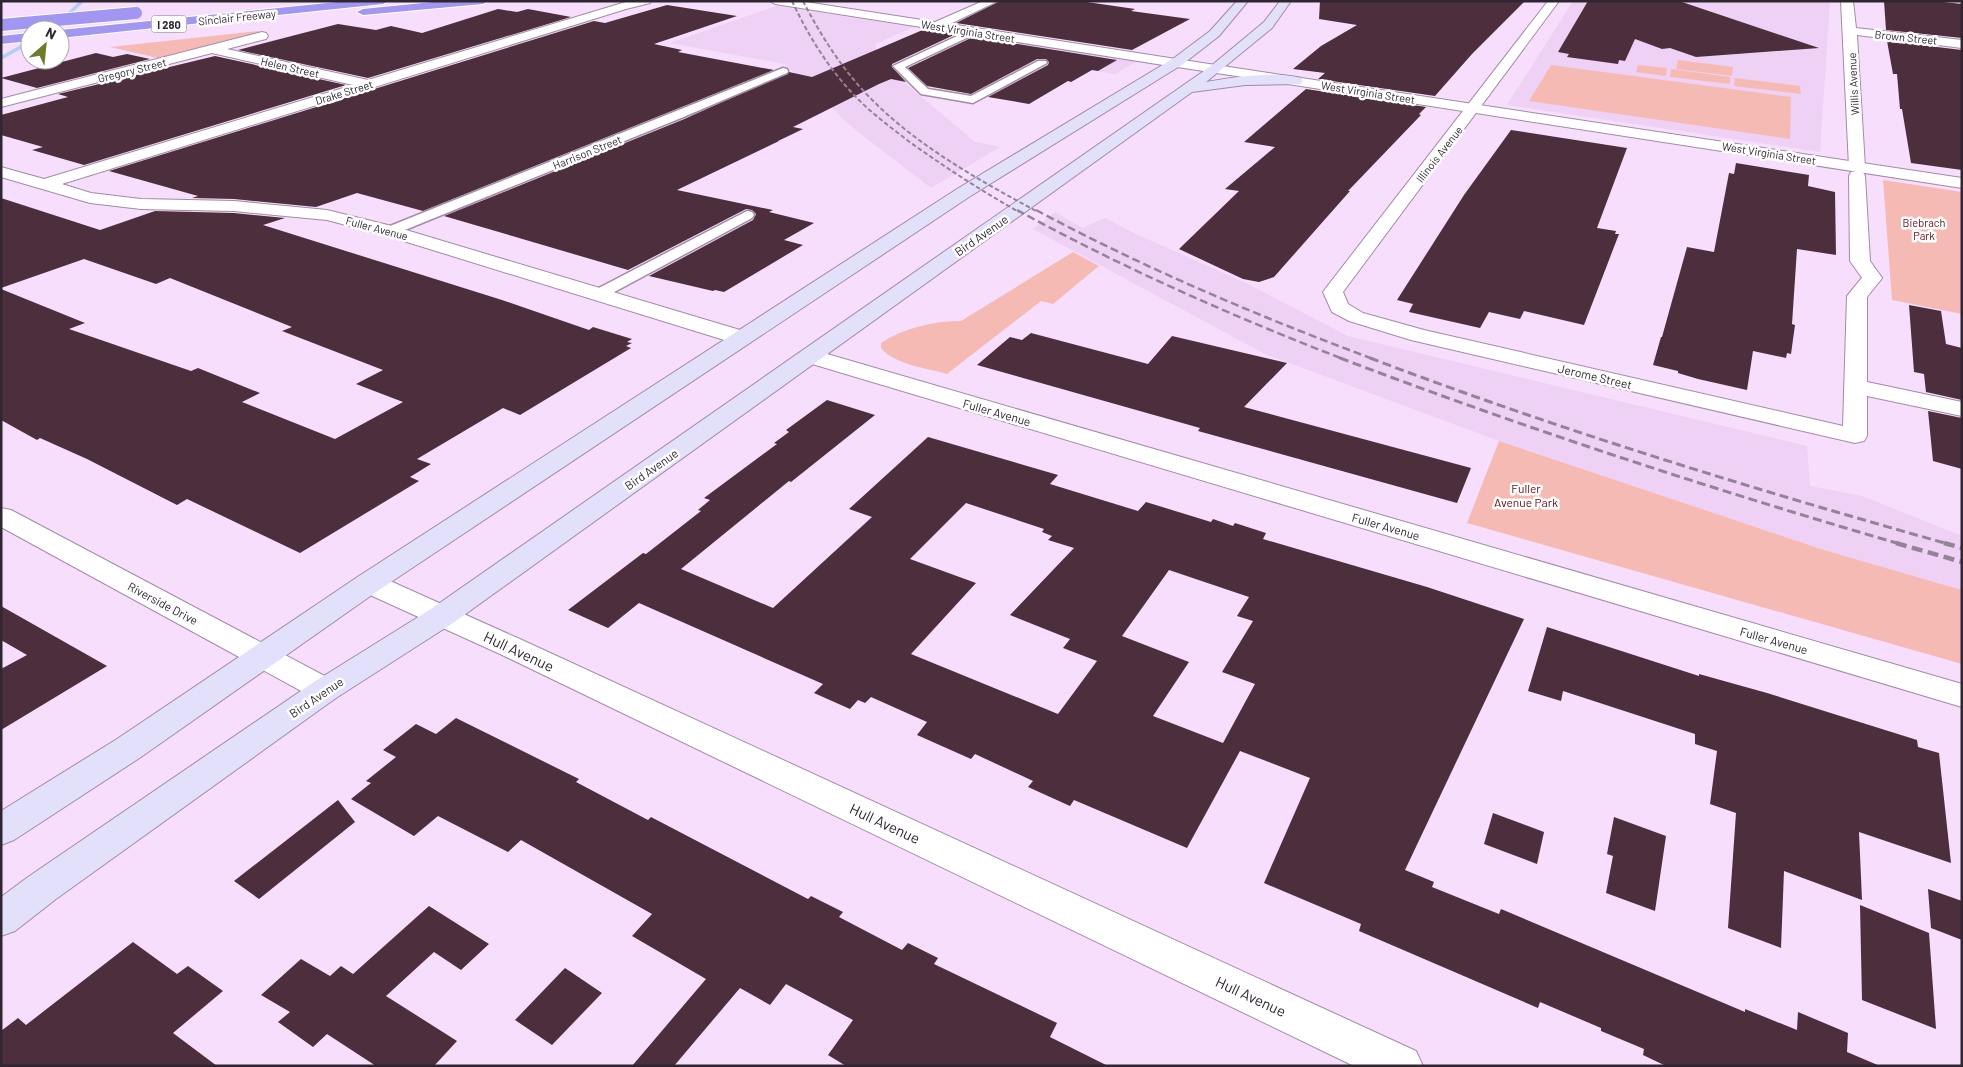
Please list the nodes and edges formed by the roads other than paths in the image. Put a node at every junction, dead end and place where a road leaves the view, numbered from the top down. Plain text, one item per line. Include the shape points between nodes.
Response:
1 (383, 1) edge
2 (483, 1) edge
3 (646, 1) edge
4 (775, 1) edge
5 (993, 1) edge
6 (1243, 1) edge
7 (1286, 1) edge
8 (1554, 1) edge
9 (1847, 1) edge
10 (141, 12) dead end
11 (225, 18) junction
12 (1, 25) edge
13 (936, 26) junction
14 (1850, 31) junction
15 (972, 32) junction
16 (70, 33) edge
17 (262, 36) dead end
18 (20, 38) edge
19 (1, 40) edge
20 (1962, 44) edge
21 (212, 49) junction
22 (1042, 63) dead end
23 (1176, 63) junction
24 (1216, 69) junction
25 (783, 71) dead end
26 (1296, 81) junction
27 (369, 84) junction
28 (1184, 92) junction
29 (1, 103) edge
30 (1474, 108) junction
31 (1857, 171) junction
32 (1, 172) edge
33 (1962, 183) edge
34 (42, 185) junction
35 (747, 215) dead end
36 (390, 231) junction
37 (599, 294) junction
38 (1339, 308) joint
39 (742, 338) junction
40 (810, 356) junction
41 (1856, 386) junction
42 (1962, 408) edge
43 (1, 516) edge
44 (368, 583) junction
45 (442, 616) junction
46 (261, 657) junction
47 (324, 690) junction
48 (1962, 696) edge
49 (1, 830) edge
50 (1, 919) edge
51 (1401, 1066) edge

1 - 11 highway, Sinclair Freeway / I 280
2 - 11 highway via 259,22
3 - 27 street, Drake Street
4 - 13 street, West Virginia Street
5 - 13 street
6 - 23 main road via 1231,18
7 - 24 main road, Bird Avenue via 1268,25
8 - 30 street, Illinois Avenue
9 - 14 street, Willis Avenue
10 - 12 highway, I 280, bridge
11 - 16 highway, Sinclair Freeway / I 280
13 - 15 street, West Virginia Street
14 - 20 street, Brown Street
14 - 31 street, Willis Avenue
15 - 22 lane via 898,66 925,92 973,100
15 - 23 street, West Virginia Street
17 - 21 street, Gregory Street
18 - 19 highway
21 - 27 street, Helen Street
21 - 29 street, Gregory Street
23 - 24 street, West Virginia Street
23 - 39 main road via 963,193
24 - 26 street, West Virginia Street
24 - 28 main road, Bird Avenue
25 - 36 lane, Harrison Street
26 - 28 main road via 1235,81
26 - 30 street, West Virginia Street
27 - 34 street, Drake Street
28 - 40 main road, Bird Avenue
30 - 31 street, West Virginia Street
30 - 38 street, Illinois Avenue via 1333,292
31 - 33 street, West Virginia Street
31 - 41 street, Willis Avenue via 1860,261 1872,278 1857,296
32 - 34 street, Fuller Avenue
34 - 36 street, Fuller Avenue via 90,198 141,204 234,206 327,215
35 - 37 lane
36 - 37 street, Fuller Avenue
37 - 39 street, Fuller Avenue
38 - 41 street, Jerome Street via 1356,318 1418,334 1855,436
39 - 44 main road
40 - 45 main road, Bird Avenue
40 - 48 street, Fuller Avenue
41 - 42 street
43 - 46 street, Riverside Drive
44 - 45 street, Hull Avenue
44 - 46 main road
45 - 47 main road, Bird Avenue
45 - 51 street, Hull Avenue
46 - 47 street, Riverside Drive
46 - 49 main road via 129,748
47 - 50 main road, Bird Avenue

